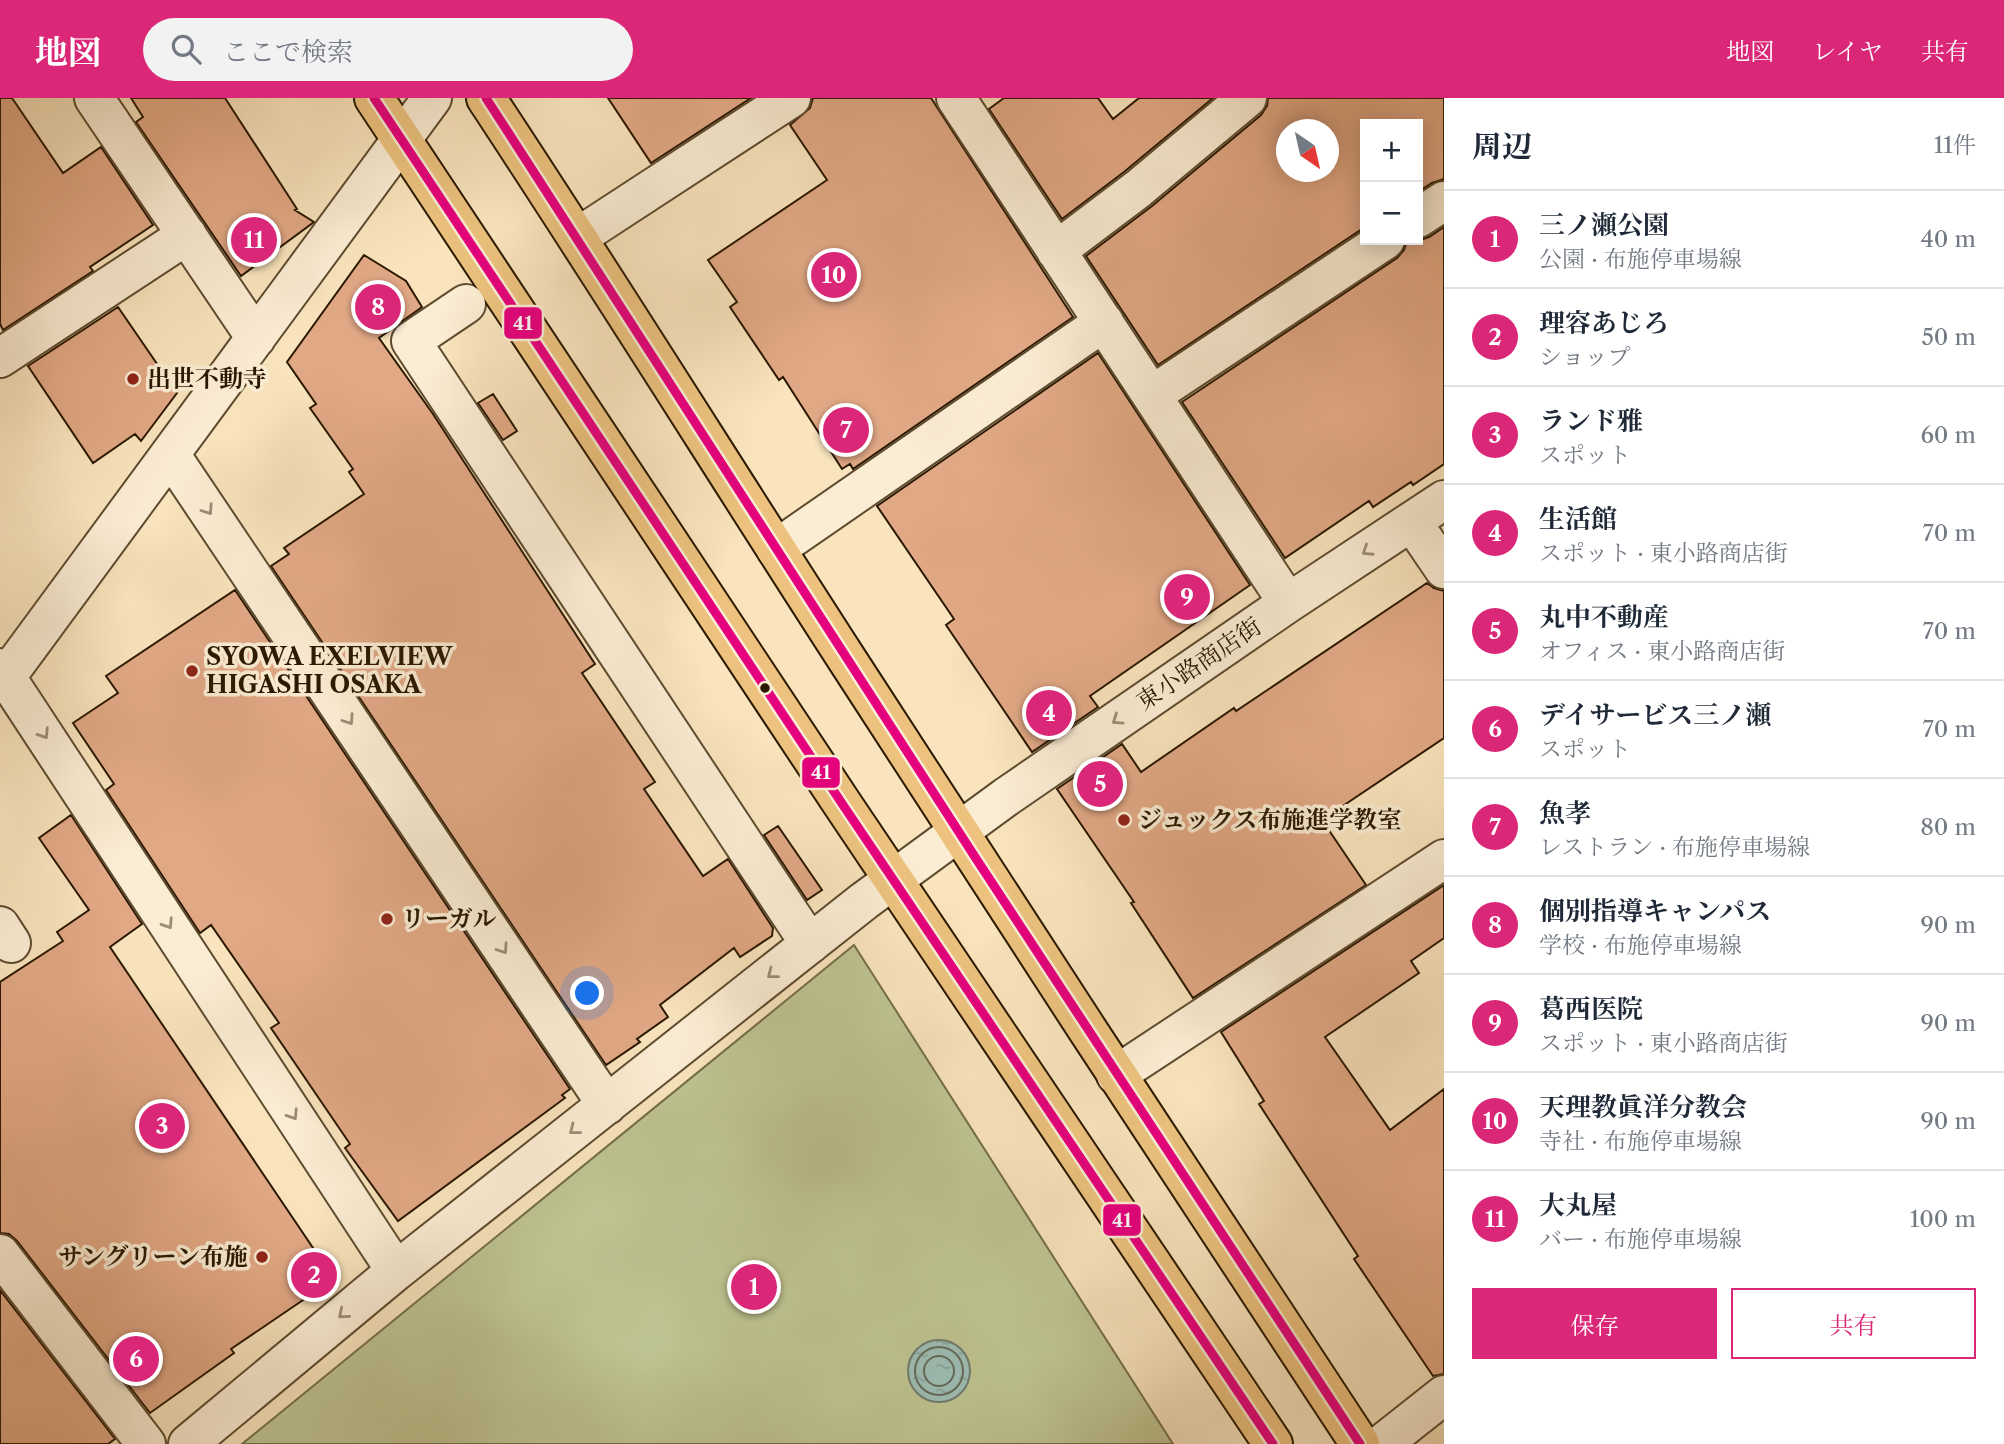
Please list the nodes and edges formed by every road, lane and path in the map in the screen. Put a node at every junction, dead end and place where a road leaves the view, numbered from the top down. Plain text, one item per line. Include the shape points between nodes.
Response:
1 (94, 98) edge
2 (374, 98) edge
3 (432, 98) edge
4 (486, 98) edge
5 (791, 98) edge
6 (956, 98) edge
7 (1247, 98) edge
8 (401, 140) junction
9 (1444, 201) edge
10 (1423, 215) edge
11 (187, 234) junction
12 (578, 237) junction
13 (1377, 245) edge
14 (1056, 251) junction
15 (466, 304) dead end
16 (1104, 322) junction
17 (256, 338) junction
18 (0, 358) edge
19 (1152, 395) junction
20 (170, 454) junction
21 (1444, 500) edge
22 (1412, 522) junction
23 (776, 549) junction
24 (1444, 569) edge
25 (1288, 603) junction
26 (2, 675) edge
27 (958, 832) junction
28 (1444, 859) edge
29 (879, 890) junction
30 (810, 944) junction
31 (1116, 1075) junction
32 (607, 1105) junction
33 (0, 1254) edge
34 (396, 1271) junction
35 (1444, 1395) edge
36 (146, 1444) edge
37 (188, 1444) edge
38 (1273, 1444) edge
39 (1360, 1444) edge
40 (1382, 1444) edge

1 - 11 street
2 - 8 main road
3 - 8 street
4 - 12 main road
5 - 12 street
6 - 14 street
7 - 14 street
8 - 17 street
8 - 29 main road
9 - 10 street
11 - 17 street
11 - 18 street
12 - 23 main road
13 - 19 street
14 - 16 street
15 - 30 street via 411,341
16 - 19 street
16 - 23 street
17 - 20 street
19 - 25 street
20 - 26 street
20 -> 32 street
21 - 22 street, 東小路商店街
22 - 24 street
22 -> 25 street, 東小路商店街
23 - 27 main road
25 -> 27 street, 東小路商店街
26 -> 34 street
27 - 29 street, 東小路商店街
27 - 31 main road
28 - 31 street
29 - 30 street, 東小路商店街
29 - 38 main road
30 -> 32 street, 東小路商店街
31 - 39 main road
32 -> 34 street, 東小路商店街
33 - 36 street
34 -> 37 street, 東小路商店街
35 - 40 street

